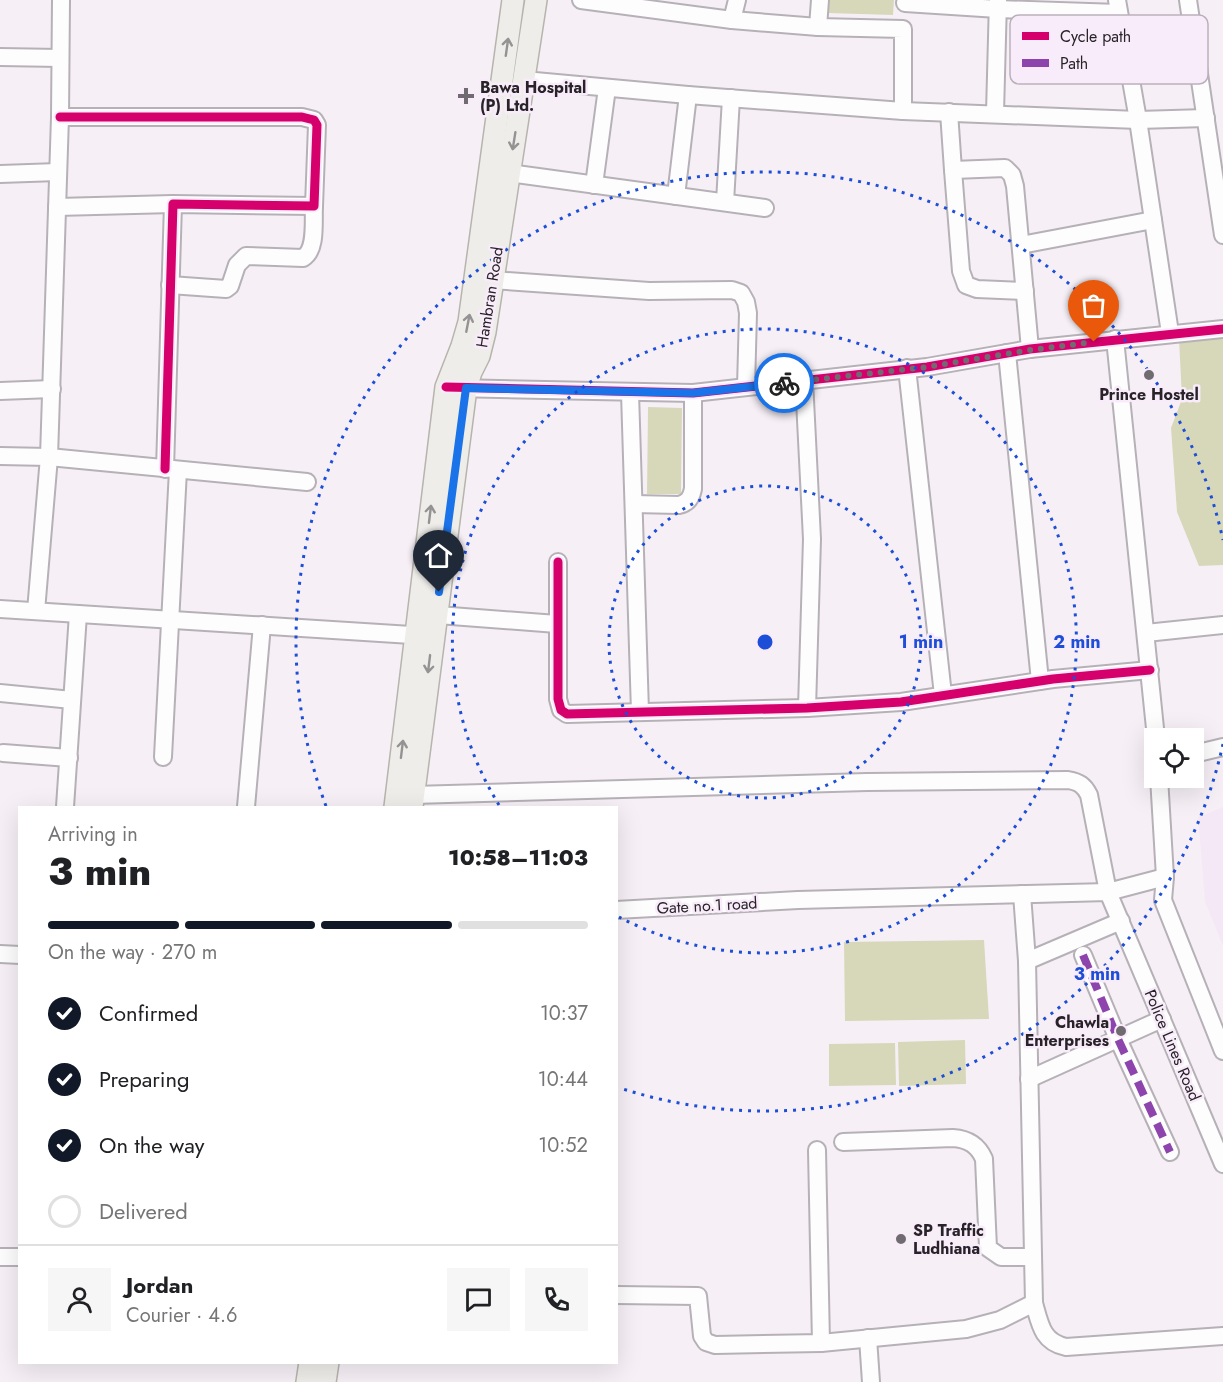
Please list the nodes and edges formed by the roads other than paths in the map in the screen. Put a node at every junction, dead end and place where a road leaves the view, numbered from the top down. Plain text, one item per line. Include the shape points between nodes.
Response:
1 (61, 0) edge
2 (513, 0) edge
3 (536, 0) edge
4 (581, 0) edge
5 (737, 0) edge
6 (820, 0) edge
7 (1188, 0) edge
8 (905, 2) edge
9 (998, 5) edge
10 (1118, 7) edge
11 (1190, 15) edge
12 (732, 20) junction
13 (818, 27) junction
14 (903, 29) junction
15 (0, 57) edge
16 (60, 58) junction
17 (524, 80) junction
18 (1132, 84) edge
19 (1201, 84) edge
20 (607, 88) junction
21 (688, 95) junction
22 (731, 98) junction
23 (903, 111) junction
24 (950, 112) junction
25 (995, 113) junction
26 (60, 117) junction
27 (1206, 118) junction
28 (1138, 120) junction
29 (953, 170) junction
30 (58, 172) junction
31 (509, 173) junction
32 (0, 174) edge
33 (594, 185) junction
34 (676, 196) junction
35 (725, 202) junction
36 (173, 204) junction
37 (314, 206) junction
38 (57, 207) junction
39 (765, 208) dead end
40 (1153, 220) junction
41 (1223, 236) edge
42 (1021, 245) junction
43 (492, 280) junction
44 (170, 285) junction
45 (1025, 291) junction
46 (1223, 329) edge
47 (1170, 333) junction
48 (1115, 339) junction
49 (1030, 350) junction
50 (1007, 353) junction
51 (908, 368) junction
52 (804, 380) junction
53 (746, 387) junction
54 (456, 388) junction
55 (52, 389) junction
56 (0, 391) edge
57 (630, 393) junction
58 (693, 393) junction
59 (0, 456) edge
60 (50, 457) junction
61 (171, 469) junction
62 (307, 482) dead end
63 (634, 504) junction
64 (558, 562) dead end
65 (0, 609) edge
66 (36, 611) junction
67 (78, 614) junction
68 (427, 614) junction
69 (171, 620) junction
70 (557, 624) junction
71 (262, 625) junction
72 (1223, 625) edge
73 (1146, 633) junction
74 (424, 636) junction
75 (1150, 670) junction
76 (1040, 681) junction
77 (0, 693) edge
78 (943, 695) junction
79 (72, 700) junction
80 (807, 708) junction
81 (640, 711) junction
82 (1155, 728) edge
83 (1223, 747) edge
84 (1204, 752) edge
85 (3, 753) dead end
86 (163, 757) dead end
87 (69, 758) junction
88 (1160, 788) edge
89 (506, 800) edge
90 (413, 801) edge
91 (64, 806) edge
92 (246, 806) edge
93 (395, 806) edge
94 (1165, 877) junction
95 (1108, 892) junction
96 (1022, 894) junction
97 (618, 910) edge
98 (1121, 921) junction
99 (0, 954) edge
100 (18, 955) edge
101 (1083, 955) dead end
102 (1027, 961) junction
103 (1162, 1019) junction
104 (1118, 1039) junction
105 (1223, 1051) edge
106 (1029, 1079) junction
107 (843, 1142) dead end
108 (816, 1150) dead end
109 (1170, 1152) dead end
110 (1223, 1164) edge
111 (0, 1257) edge
112 (18, 1257) edge
113 (1033, 1257) junction
114 (618, 1295) edge
115 (1034, 1303) junction
116 (1223, 1336) edge
117 (868, 1338) junction
118 (821, 1344) junction
119 (310, 1364) edge
120 (328, 1364) edge
121 (307, 1382) edge
122 (325, 1382) edge
123 (871, 1382) edge

1 - 16 street
54 -> 2 main road, Hambran Road via 469,322
3 - 17 main road, Hambran Road
4 - 12 street
5 - 12 street
6 - 13 street
7 - 11 street
8 - 9 street
8 - 14 street
9 - 10 street
9 - 25 street
12 - 13 street
13 - 14 street
14 - 23 street
15 - 16 street
16 - 26 street
17 - 20 street
17 -> 31 main road, Hambran Road
18 - 28 street
19 - 27 street
20 - 21 street
20 - 33 street
21 - 22 street
21 - 34 street
22 - 23 street
22 - 35 street
23 - 24 street
24 - 25 street
24 - 29 street
25 - 28 street
26 - 30 street
26 - 37 street via 310,118 317,125
27 - 28 street
27 - 41 street
28 - 40 street
29 - 42 street via 1009,170 1015,186
29 - 45 street via 961,271 966,285 977,290
30 - 32 street
30 - 38 street
31 - 33 street
31 - 43 main road, Hambran Road
33 - 34 street
34 - 35 street
35 - 39 street
36 - 37 street
36 - 38 street
36 - 44 street
37 - 44 street via 308,256 246,256 239,261 231,286 226,289
38 - 55 street
40 - 42 street
40 - 47 street
42 - 45 street
43 - 53 street via 741,293 748,314
43 - 54 main road, Hambran Road via 483,342
44 - 61 street
45 - 49 street
46 - 47 street
47 - 48 street
48 - 49 street
48 - 73 street
49 - 50 street
50 - 51 street
50 - 76 street
51 - 52 street
51 - 78 street
52 - 53 street
52 - 80 street via 812,538
53 - 58 street
54 - 57 street
54 - 68 main road, Hambran Road
55 - 56 street
55 - 60 street
57 - 58 street
57 - 63 street
58 - 63 street via 691,498 679,506
59 - 60 street
60 - 61 street
60 - 66 street
61 - 62 street
61 - 69 street
63 - 81 street
64 - 70 street
65 - 66 street
66 - 67 street
67 - 69 street
67 - 79 street
68 - 70 street
68 - 74 main road, Hambran Road
69 - 71 street
69 - 86 street
70 - 81 street via 558,699 562,712
71 - 74 street
71 - 92 street
72 - 73 street
73 - 75 street
74 -> 90 main road, Hambran Road
93 -> 74 main road, Hambran Road
75 - 76 street
75 - 82 street
76 - 78 street
77 - 79 street
78 - 80 street
79 - 87 street
80 - 81 street
83 - 84 street
85 - 87 street
87 - 91 street
88 - 94 street
89 - 90 street
89 - 95 street, Police Lines Road via 867,782 1077,781 1084,786 1090,801
94 - 95 street, Gate no.1 road
94 - 105 street via 1163,900
95 - 96 street, Gate no.1 road
95 - 98 street, Police Lines Road
96 - 97 street, Gate no.1 road
96 - 102 street
98 - 102 street
98 - 103 street, Police Lines Road
99 - 100 street
101 - 104 street
102 - 106 street
103 - 104 street
103 - 110 street, Police Lines Road
104 - 106 street
104 - 109 street
106 - 113 street
107 - 113 street via 953,1138 975,1145 984,1159 988,1248 1001,1257
108 - 118 street
111 - 112 street
113 - 115 street
114 - 118 street via 698,1296 702,1336 715,1345
115 - 116 street via 1046,1336 1056,1345 1066,1347
115 - 117 street via 1000,1320 966,1329
117 - 118 street
117 - 123 street
119 - 121 main road
120 - 122 main road

